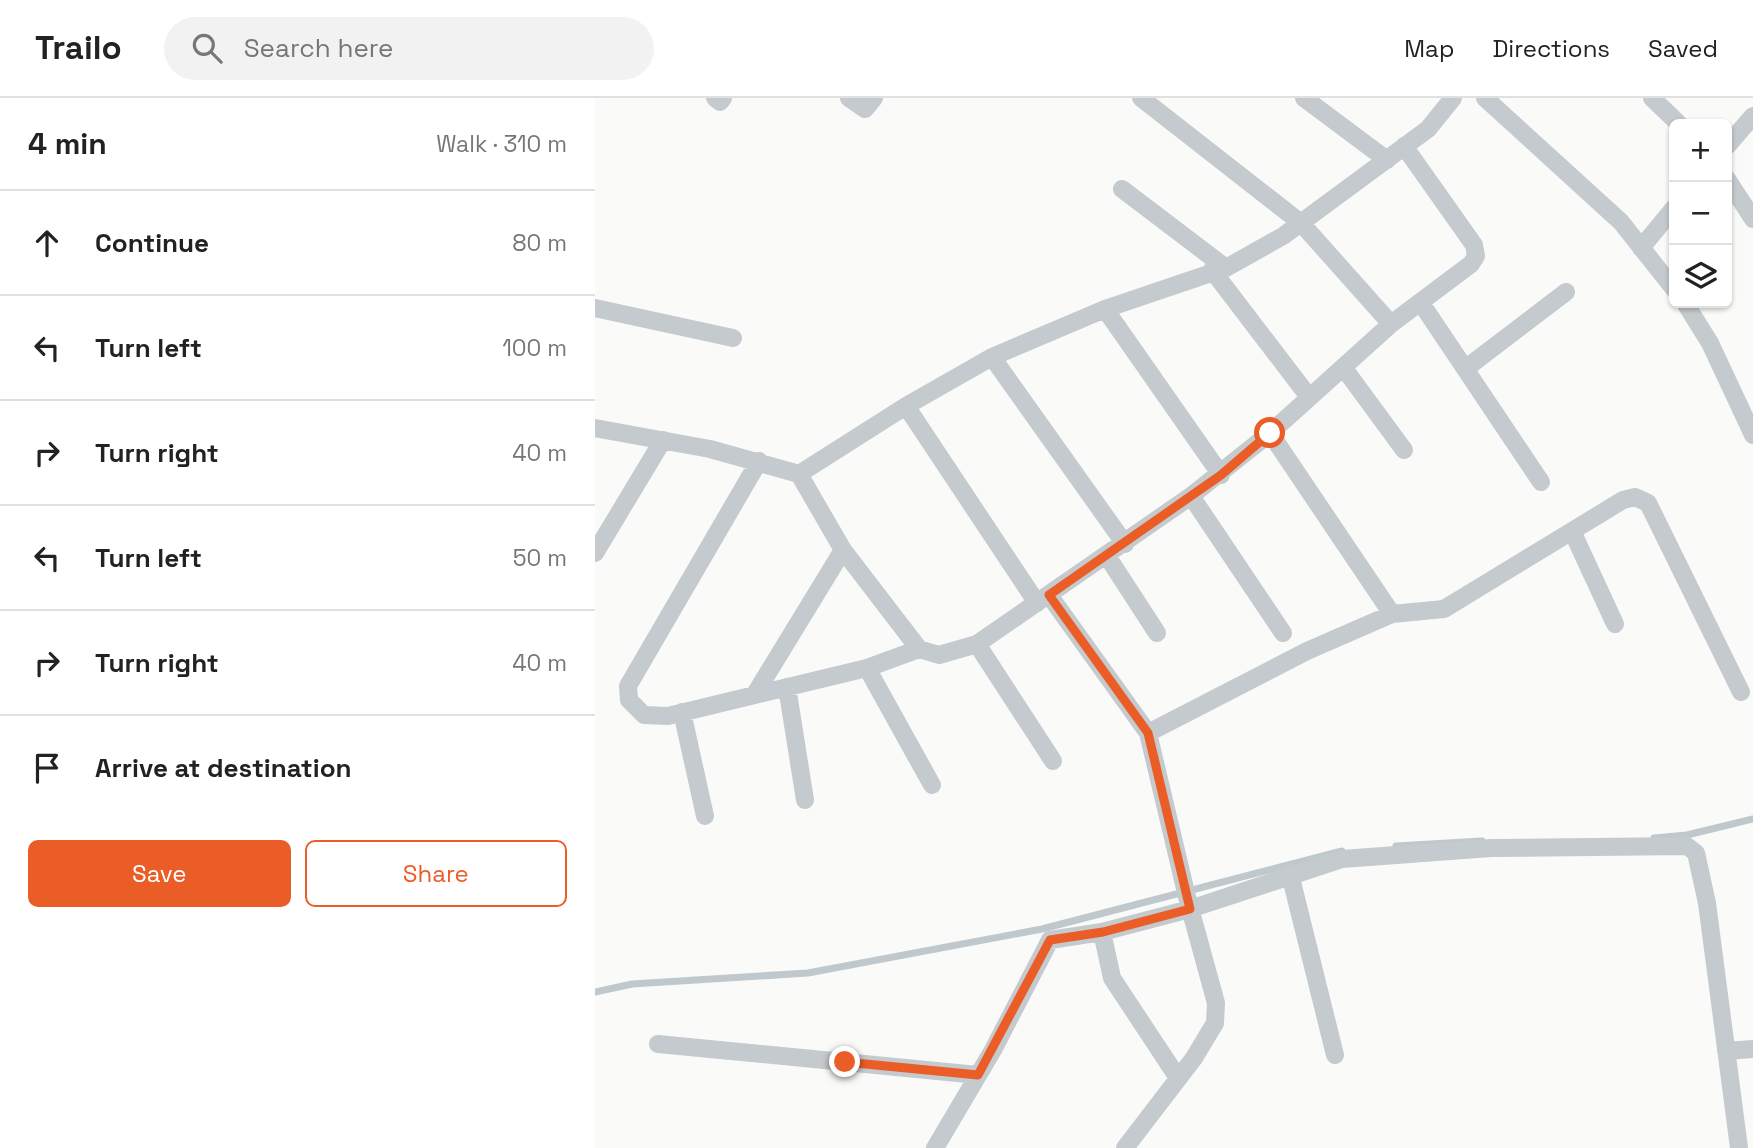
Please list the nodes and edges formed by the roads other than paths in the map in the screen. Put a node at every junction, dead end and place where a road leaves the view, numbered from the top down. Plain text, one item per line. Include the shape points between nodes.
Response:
1 (715, 98) edge
2 (723, 98) edge
3 (849, 98) edge
4 (874, 98) edge
5 (1141, 98) edge
6 (1304, 98) edge
7 (1453, 98) edge
8 (1485, 98) edge
9 (1653, 98) edge
10 (1753, 116) edge
11 (1674, 119) edge
12 (1732, 140) edge
13 (1404, 146) junction
14 (1387, 160) junction
15 (1729, 182) edge
16 (1122, 189) dead end
17 (1669, 214) edge
18 (1753, 219) edge
19 (1301, 223) junction
20 (1641, 248) junction
21 (1219, 269) junction
22 (1669, 283) edge
23 (1566, 292) dead end
24 (1421, 303) junction
25 (595, 308) edge
26 (1688, 308) edge
27 (1105, 309) junction
28 (1391, 324) junction
29 (733, 338) dead end
30 (992, 357) junction
31 (1343, 367) junction
32 (1465, 369) junction
33 (1309, 397) junction
34 (906, 406) junction
35 (595, 428) edge
36 (1270, 433) junction
37 (1753, 435) edge
38 (663, 440) junction
39 (1404, 450) dead end
40 (759, 461) junction
41 (799, 474) junction
42 (1221, 475) junction
43 (1541, 482) dead end
44 (1191, 496) junction
45 (1572, 531) junction
46 (1125, 544) junction
47 (843, 550) junction
48 (595, 553) edge
49 (1107, 556) junction
50 (1043, 599) junction
51 (1392, 614) junction
52 (1615, 624) dead end
53 (1157, 633) dead end
54 (1283, 633) dead end
55 (977, 644) junction
56 (919, 649) junction
57 (867, 668) junction
58 (787, 687) junction
59 (1741, 692) dead end
60 (755, 694) junction
61 (682, 712) junction
62 (1148, 733) junction
63 (1053, 761) dead end
64 (932, 785) dead end
65 (805, 800) dead end
66 (705, 816) dead end
67 (1290, 874) junction
68 (1189, 905) junction
69 (1103, 932) junction
70 (658, 1044) dead end
71 (1753, 1049) edge
72 (1726, 1051) junction
73 (1335, 1055) dead end
74 (978, 1075) junction
75 (1178, 1078) junction
76 (935, 1148) edge
77 (1125, 1148) edge
78 (1739, 1148) edge

1 - 2 street via 720,102
3 - 4 street via 866,109
5 - 19 street
6 - 14 street
7 - 13 street via 1428,129
8 - 20 street via 1588,189
9 - 11 street
10 - 12 street
13 - 14 street
13 - 24 street via 1474,245 1476,256
14 - 19 street
15 - 18 street
16 - 21 street
17 - 20 street
19 - 21 street
19 - 28 street
20 - 22 street
21 - 27 street
21 - 33 street
23 - 32 street
24 - 28 street
24 - 32 street
25 - 29 street
26 - 37 street via 1715,353
27 - 30 street
27 - 42 street
28 - 31 street
30 - 34 street
30 - 46 street
31 - 33 street
31 - 39 street
32 - 43 street
33 - 36 street
34 - 41 street
34 - 50 street
35 - 38 street
36 - 42 street
36 - 51 street
38 - 40 street
38 - 48 street
40 - 41 street
40 - 61 street via 628,686 629,699 644,715
41 - 47 street
42 - 44 street
44 - 46 street
44 - 54 street
45 - 51 street via 1444,609
45 - 52 street
45 - 59 street via 1623,500 1635,496 1648,503
46 - 49 street
47 - 56 street
47 - 60 street
49 - 50 street
49 - 53 street
50 - 55 street
50 - 62 street
51 - 62 street via 1307,651
55 - 56 street via 939,655
55 - 63 street
56 - 57 street
57 - 58 street
57 - 64 street
58 - 60 street
58 - 65 street
60 - 61 street
61 - 66 street
62 - 68 street
67 - 68 street
67 - 72 street via 1363,856 1491,848 1687,846 1696,853 1707,903
67 - 73 street
68 - 69 street
68 - 75 street via 1216,1003 1215,1023
69 - 74 street via 1050,940
69 - 75 street via 1112,978
70 - 74 street
71 - 72 street
72 - 78 street
74 - 76 street
75 - 77 street

